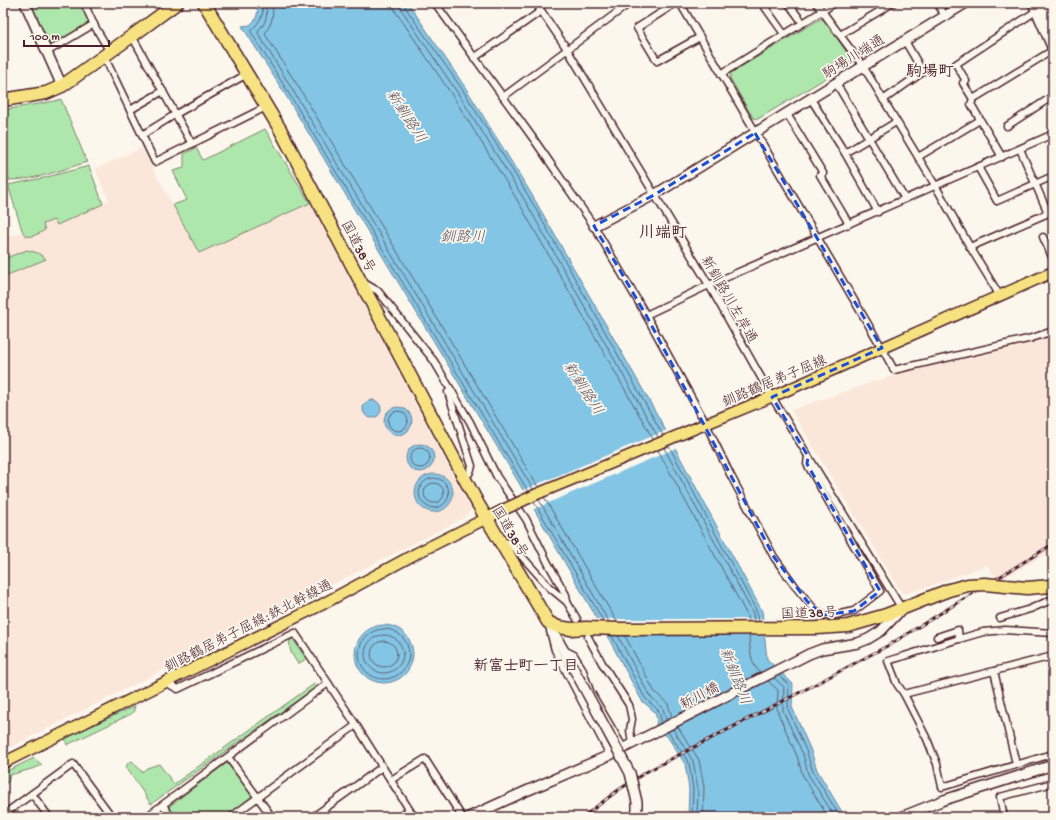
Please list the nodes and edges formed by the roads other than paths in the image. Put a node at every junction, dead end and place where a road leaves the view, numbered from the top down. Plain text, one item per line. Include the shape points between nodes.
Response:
1 (84, 3) edge
2 (177, 3) edge
3 (204, 3) edge
4 (435, 3) edge
5 (536, 3) edge
6 (630, 3) edge
7 (676, 3) edge
8 (680, 3) edge
9 (762, 3) edge
10 (788, 3) edge
11 (816, 3) edge
12 (835, 3) edge
13 (893, 3) edge
14 (937, 3) edge
15 (966, 3) edge
16 (1042, 3) edge
17 (28, 4) edge
18 (1035, 7) edge
19 (541, 11) junction
20 (822, 11) junction
21 (945, 16) junction
22 (803, 23) junction
23 (1050, 23) edge
24 (94, 24) junction
25 (784, 34) junction
26 (840, 35) junction
27 (132, 36) junction
28 (700, 37) junction
29 (905, 40) junction
30 (567, 49) junction
31 (1053, 50) edge
32 (47, 52) junction
33 (107, 54) junction
34 (474, 58) junction
35 (863, 66) junction
36 (247, 74) junction
37 (721, 74) junction
38 (836, 83) junction
39 (62, 86) junction
40 (163, 91) junction
41 (1053, 96) edge
42 (503, 97) junction
43 (811, 99) junction
44 (972, 99) junction
45 (3, 100) edge
46 (883, 100) junction
47 (266, 107) junction
48 (130, 110) junction
49 (176, 114) junction
50 (787, 114) junction
51 (980, 120) junction
52 (896, 122) junction
53 (1006, 126) dead end
54 (755, 133) junction
55 (1053, 134) edge
56 (142, 135) junction
57 (869, 138) junction
58 (192, 144) junction
59 (1020, 149) junction
60 (845, 153) junction
61 (918, 157) junction
62 (1002, 157) junction
63 (978, 167) junction
64 (1053, 176) edge
65 (1035, 184) junction
66 (935, 185) junction
67 (654, 195) junction
68 (905, 199) junction
69 (878, 212) junction
70 (1051, 212) edge
71 (849, 224) junction
72 (594, 226) junction
73 (1043, 237) dead end
74 (817, 238) junction
75 (970, 247) junction
76 (1053, 259) edge
77 (1053, 272) edge
78 (362, 282) junction
79 (709, 285) junction
80 (1000, 296) junction
81 (646, 315) junction
82 (1053, 331) edge
83 (882, 348) junction
84 (445, 381) junction
85 (772, 397) junction
86 (706, 424) junction
87 (808, 456) junction
88 (465, 478) junction
89 (505, 509) joint
90 (486, 518) junction
91 (501, 542) junction
92 (1052, 586) edge
93 (1053, 600) edge
94 (567, 602) junction
95 (902, 609) junction
96 (1000, 618) dead end
97 (548, 622) junction
98 (584, 628) junction
99 (1053, 634) edge
100 (937, 637) dead end
101 (959, 639) junction
102 (564, 650) junction
103 (1053, 656) edge
104 (994, 671) junction
105 (165, 682) junction
106 (328, 683) junction
107 (904, 694) junction
108 (356, 725) junction
109 (632, 744) junction
110 (624, 748) junction
111 (610, 755) junction
112 (228, 757) junction
113 (1053, 758) edge
114 (3, 762) edge
115 (1016, 764) junction
116 (1053, 765) edge
117 (382, 767) junction
118 (391, 780) junction
119 (1053, 783) edge
120 (32, 794) junction
121 (257, 798) junction
122 (162, 805) junction
123 (409, 810) junction
124 (3, 815) edge
125 (49, 817) edge
126 (112, 817) edge
127 (146, 817) edge
128 (172, 817) edge
129 (231, 817) edge
130 (272, 817) edge
131 (313, 817) edge
132 (399, 817) edge
133 (414, 817) edge
134 (462, 817) edge
135 (469, 817) edge
136 (637, 817) edge
137 (901, 817) edge
138 (1004, 817) edge

1 - 24 street
2 - 27 highway
3 - 36 highway, 国道38号
4 - 34 street
5 - 19 street, 新釧路川左岸通
6 - 30 street
7 - 28 street via 637,28 657,61
8 - 28 street
9 - 25 street
10 - 22 street
11 - 20 street
12 - 20 street
13 - 26 street
14 - 21 street
15 - 21 street, 駒場川端通
16 - 23 street
17 - 32 street
18 - 23 street
18 - 44 street via 956,64 966,81 963,83
19 - 30 street, 新釧路川左岸通
19 - 34 street
20 - 22 street
20 - 26 street
21 - 29 street, 駒場川端通
22 - 25 street
23 - 31 street
24 - 32 street
24 - 33 street
25 - 37 street
26 - 35 street
27 - 33 highway
27 - 40 street
28 - 37 street
29 - 35 street, 駒場川端通
29 - 46 street via 923,72
30 - 42 street
30 - 67 street, 新釧路川左岸通
31 - 44 street
32 - 39 street
33 - 39 highway
33 - 48 street
34 - 42 street
35 - 38 street, 駒場川端通
35 - 46 street
36 - 47 highway, 国道38号
36 - 49 street
37 - 54 street
38 - 43 street, 駒場川端通
38 - 57 street
39 - 45 highway via 46,92
40 - 48 street
40 - 49 street
41 - 53 street
42 - 72 street
43 - 50 street, 駒場川端通
43 - 60 street
44 - 51 street via 971,104
46 - 52 street
47 - 58 street
47 - 78 highway, 国道38号
48 - 56 street
49 - 56 street
49 - 58 street
50 - 54 street, 駒場川端通
50 - 71 street
51 - 61 street
51 - 62 street
52 - 57 street
52 - 61 street
54 - 67 street, 駒場川端通
54 - 74 street
55 - 59 street
56 - 58 street via 155,162
57 - 60 street
57 - 68 street
59 - 62 street
59 - 65 street
60 - 69 street
61 - 66 street
62 - 63 street
63 - 65 street via 997,201
63 - 66 street
64 - 65 street
65 - 70 street
66 - 68 street
66 - 75 street
67 - 72 street, 駒場川端通
67 - 79 street, 新釧路川左岸通
68 - 69 street
69 - 71 street
70 - 75 street
71 - 74 street
72 - 81 street
73 - 76 street
74 - 79 street
74 - 83 street
75 - 80 street
77 - 80 main road, 釧路鶴居弟子屈線
78 - 84 street via 378,291 434,361
78 - 88 highway, 国道38号
79 - 81 street
79 - 85 street, 新釧路川左岸通
80 - 83 main road, 釧路鶴居弟子屈線
81 - 86 street
82 - 83 street via 894,370
83 - 85 main road, 釧路鶴居弟子屈線
84 - 88 street via 472,466
84 - 94 street via 470,422 497,477 526,519 566,595
85 - 86 main road, 釧路鶴居弟子屈線
85 - 87 street, 新釧路川左岸通
86 - 87 street via 774,557 807,601 822,615 854,611 880,591 813,476 807,464
86 - 89 main road, 釧路鶴居弟子屈線, bridge
87 - 95 street, 新釧路川左岸通
88 - 90 highway, 国道38号
89 - 90 main road, 釧路鶴居弟子屈線:鉄北幹線通
90 - 91 highway, 国道38号
90 - 105 main road, 釧路鶴居弟子屈線:鉄北幹線通
91 - 94 street via 510,543 550,588
91 - 97 highway, 国道38号
92 - 95 highway, 国道38号, bridge via 1027,588 968,585
93 - 96 street
94 - 98 street
95 - 98 highway, 国道38号 via 848,626 817,628
95 - 109 street, 新川橋 via 881,631 868,639 809,654
97 - 98 highway, 国道38号 via 558,627
97 - 102 street
97 - 111 street via 555,650
98 - 109 street via 629,706
99 - 101 street via 1004,630 983,632
100 - 101 street via 958,630
101 - 107 street via 888,661
102 - 110 street via 574,655 578,661 590,691
102 - 136 street, bridge via 630,774 637,802
103 - 104 street
104 - 107 street
104 - 115 street
105 - 106 street via 178,689 295,633
105 - 114 main road, 釧路鶴居弟子屈線:鉄北幹線通
106 - 108 street
106 - 112 street
107 - 115 street via 927,739 937,764 942,787
108 - 117 street
108 - 121 street
109 - 110 street, 新川橋
110 - 111 street, 新川橋
111 - 135 street, 新川橋
112 - 121 street
112 - 122 street
113 - 115 street via 1049,755
116 - 137 street via 944,800
117 - 118 street
117 - 131 street
118 - 123 street
118 - 134 street via 425,759
119 - 138 street via 1000,798
120 - 124 street
120 - 125 street
120 - 126 street via 73,764
121 - 129 street
121 - 130 street
122 - 127 street
122 - 128 street
123 - 132 street
123 - 133 street

